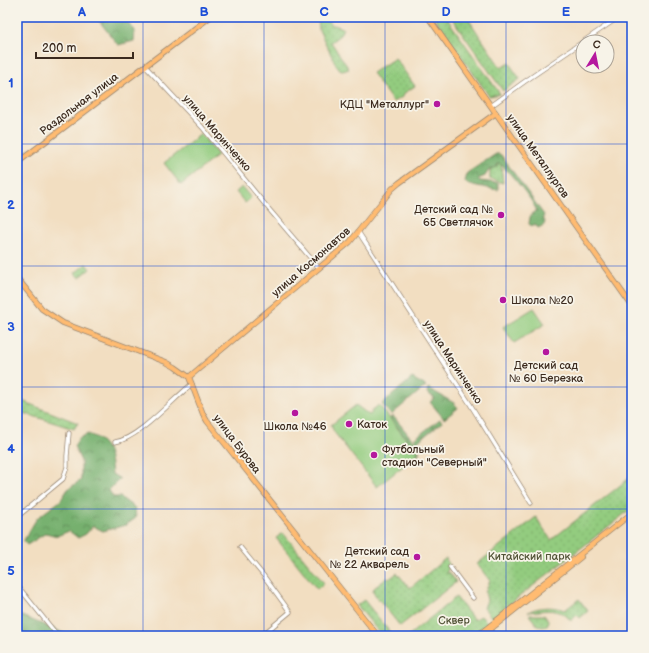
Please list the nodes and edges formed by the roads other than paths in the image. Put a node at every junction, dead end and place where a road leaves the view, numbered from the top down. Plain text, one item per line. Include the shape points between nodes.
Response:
1 (210, 17) edge
2 (428, 17) edge
3 (619, 17) edge
4 (145, 66) junction
5 (492, 106) junction
6 (496, 113) junction
7 (17, 163) edge
8 (359, 233) junction
9 (320, 268) junction
10 (17, 278) edge
11 (632, 306) edge
12 (189, 377) junction
13 (192, 384) junction
14 (69, 433) dead end
15 (115, 442) dead end
16 (531, 503) dead end
17 (632, 513) edge
18 (632, 517) edge
19 (17, 518) edge
20 (240, 547) dead end
21 (450, 567) dead end
22 (17, 585) edge
23 (473, 598) dead end
24 (58, 636) edge
25 (261, 636) edge
26 (378, 636) edge
27 (477, 636) edge
28 (482, 636) edge

1 - 4 main road, Раздольная улица
2 - 5 main road, улица Металлургов
3 - 5 street
4 - 7 main road, Раздольная улица
4 - 9 street, улица Маринченко via 202,127
5 - 6 main road, улица Металлургов
6 - 8 main road, улица Космонавтов via 392,189
6 - 11 main road, улица Металлургов
8 - 9 main road, улица Космонавтов
8 - 16 street, улица Маринченко
9 - 12 main road, улица Космонавтов
10 - 12 main road via 42,309 63,323 166,362
12 - 13 main road, улица Бурова
13 - 15 street via 158,415 126,439
13 - 26 main road, улица Бурова via 207,421
14 - 19 street via 67,467 63,479
17 - 27 main road
18 - 28 main road
20 - 25 street via 290,612
21 - 23 street
22 - 24 street

